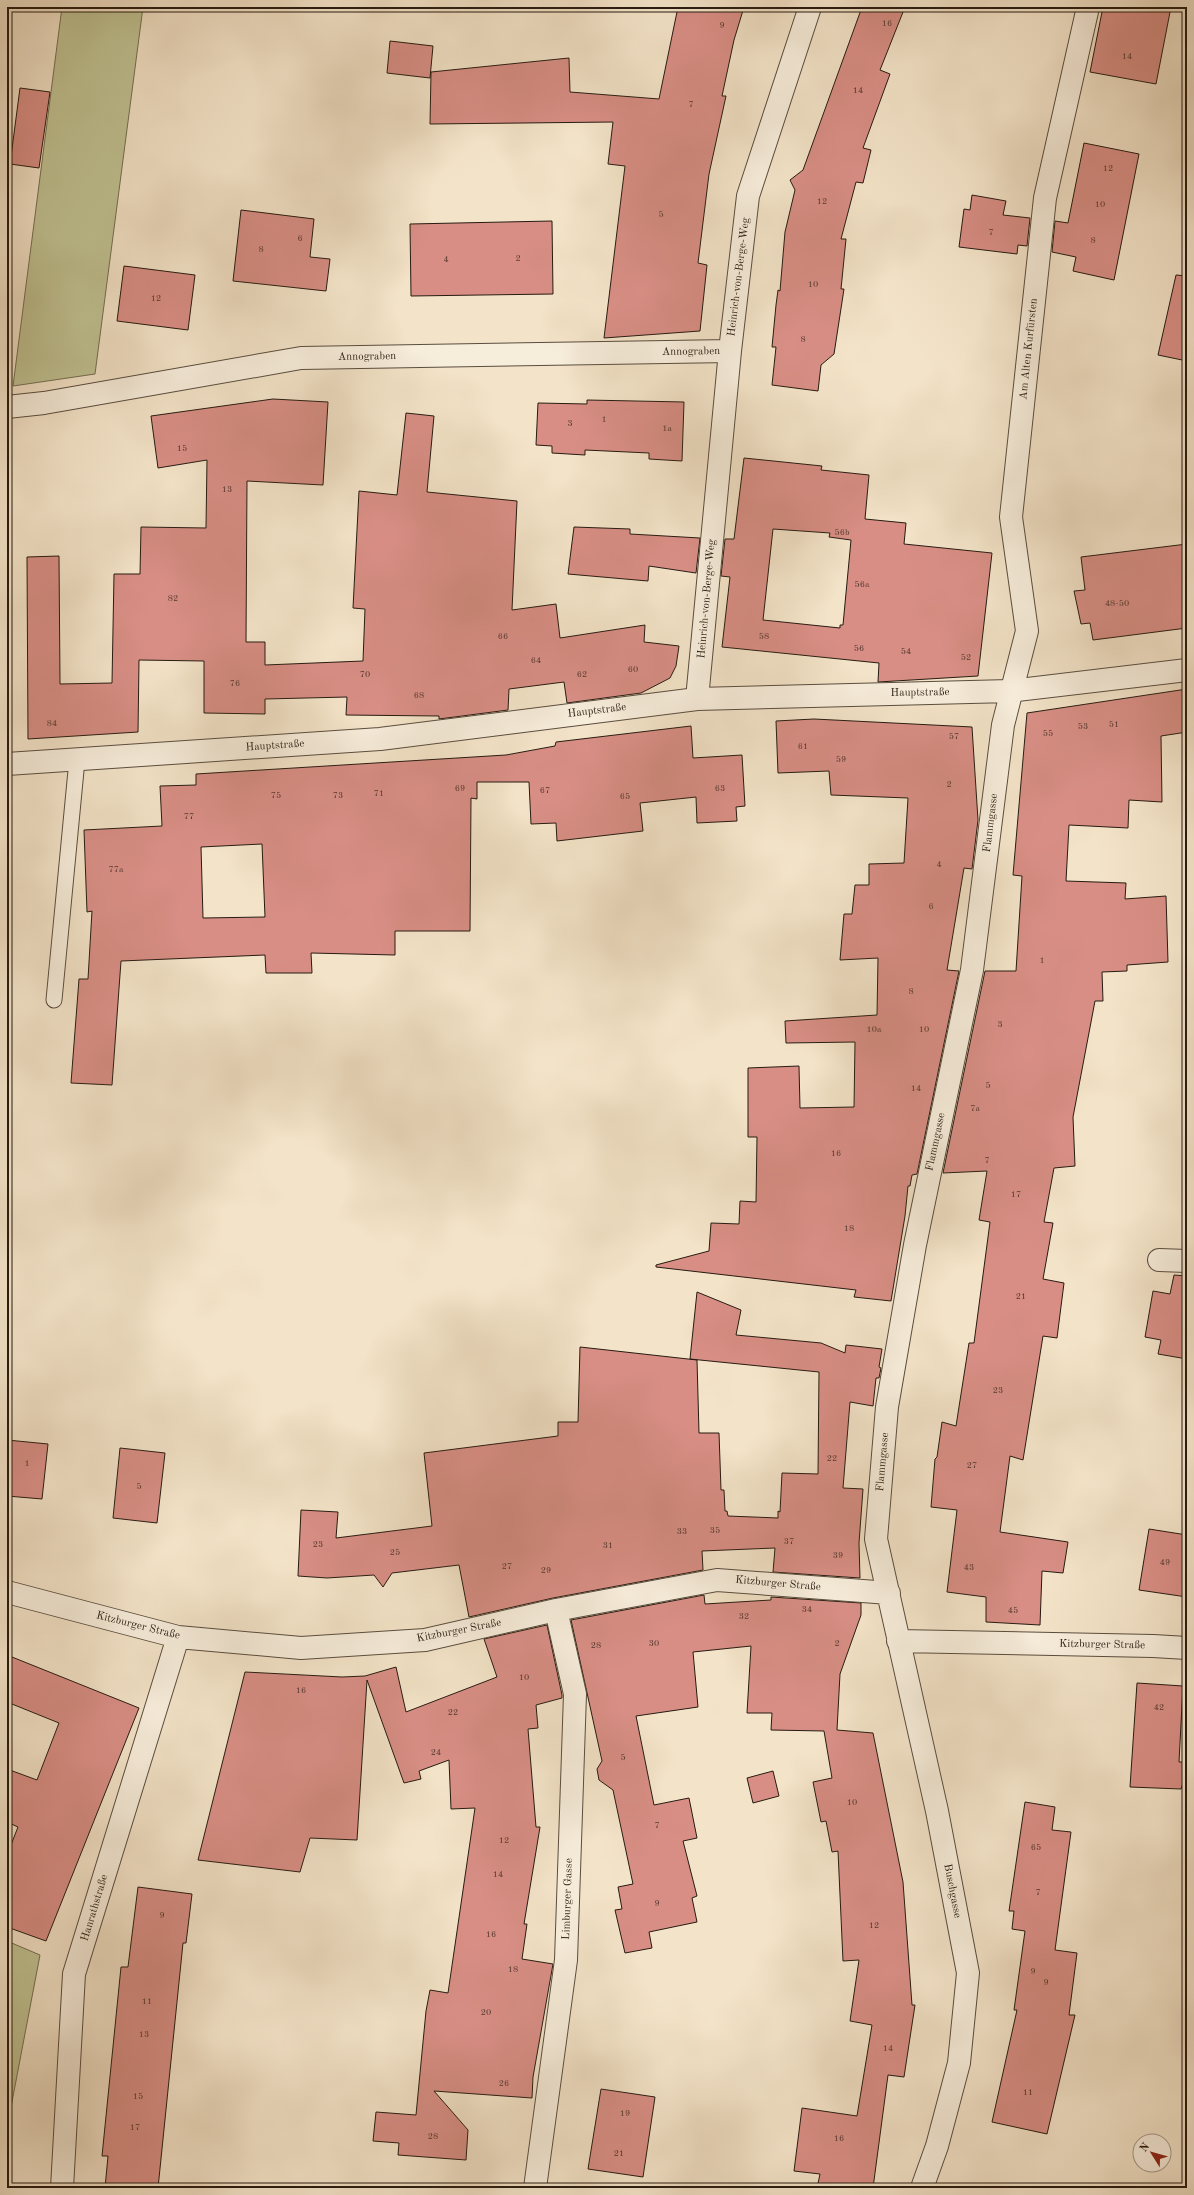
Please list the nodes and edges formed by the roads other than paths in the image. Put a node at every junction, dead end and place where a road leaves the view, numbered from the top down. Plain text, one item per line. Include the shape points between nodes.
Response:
1 (810, 7) edge
2 (1088, 7) edge
3 (730, 351) junction
4 (7, 407) edge
5 (1187, 670) edge
6 (1010, 691) junction
7 (697, 699) junction
8 (77, 760) junction
9 (7, 764) edge
10 (54, 1000) dead end
11 (1159, 1260) dead end
12 (1187, 1261) edge
13 (7, 1592) edge
14 (889, 1594) junction
15 (556, 1610) junction
16 (178, 1637) junction
17 (898, 1641) junction
18 (1187, 1648) edge
19 (62, 2188) edge
20 (535, 2188) edge
21 (922, 2188) edge

1 - 3 street, Heinrich-von-Berge-Weg via 748,196
2 - 6 street, Am Alten Kurfürsten via 1045,205 1011,517 1027,631
3 - 4 street, Annograben via 301,358 44,403
3 - 7 street, Heinrich-von-Berge-Weg
5 - 6 street, Hauptstraße
6 - 7 street, Hauptstraße
6 - 14 street, Flammgasse via 1003,725 972,970 915,1245 887,1407 876,1539
7 - 8 street, Hauptstraße via 380,739
8 - 9 street, Hauptstraße
8 - 10 lane
11 - 12 street
13 - 16 street, Kitzburger Straße
14 - 15 street, Kitzburger Straße via 717,1580
14 - 17 street, Buschgasse
15 - 16 street, Kitzburger Straße via 425,1640 300,1648
15 - 20 street, Limburger Gasse via 575,1694 566,1944
16 - 19 street, Hanrathstraße via 74,1974
17 - 18 street, Kitzburger Straße
17 - 21 street, Buschgasse via 937,1811 968,1974 959,2063 937,2146

